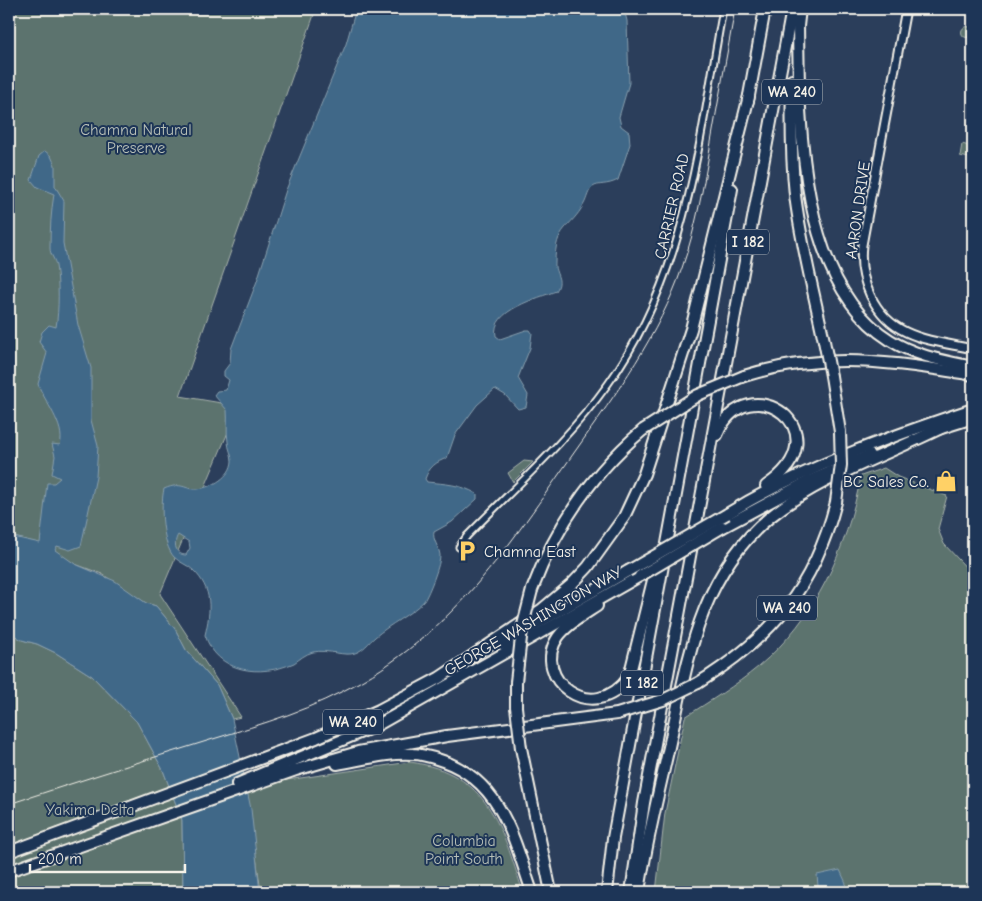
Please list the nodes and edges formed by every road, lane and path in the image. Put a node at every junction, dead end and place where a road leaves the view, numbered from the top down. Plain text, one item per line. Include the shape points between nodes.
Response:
1 (723, 9) edge
2 (765, 9) edge
3 (792, 9) edge
4 (800, 9) edge
5 (906, 9) edge
6 (798, 20) junction
7 (749, 96) junction
8 (973, 350) edge
9 (973, 367) edge
10 (973, 374) edge
11 (973, 409) edge
12 (973, 418) edge
13 (941, 428) junction
14 (680, 474) junction
15 (705, 476) junction
16 (728, 513) junction
17 (459, 547) dead end
18 (640, 576) junction
19 (439, 678) junction
20 (269, 775) junction
21 (282, 775) junction
22 (9, 852) edge
23 (9, 871) edge
24 (532, 892) edge
25 (551, 892) edge
26 (607, 892) edge
27 (631, 892) edge
28 (639, 892) edge

1 - 17 street, CARRIER ROAD via 685,215 669,270 649,316 618,370 590,407
2 - 7 highway, I 182
3 - 15 highway, I 182
4 - 6 highway, WA 240
5 - 8 street, AARON DRIVE via 862,245 863,275 884,316 900,328 926,339
6 - 9 highway via 804,158 818,227 836,279 860,316 891,341 916,353
6 - 21 highway, WA 240, bridge via 792,100 795,193 831,376 840,432 841,465 827,535 815,564 789,606 750,647 698,683 663,700 617,714 394,745
7 - 14 highway, I 182
7 - 19 highway, WA 240 via 691,329 663,420 631,504 588,567 561,594
10 - 25 highway, bridge via 876,361 782,365 698,395 643,430 606,464 576,501 550,545 532,590 522,629 516,707 521,748
11 - 16 highway, GEORGE WASHINGTON WAY via 859,450
12 - 13 highway, GEORGE WASHINGTON WAY
13 - 18 highway, GEORGE WASHINGTON WAY, bridge via 809,481
13 - 28 highway via 801,496 756,530 725,567 710,593 693,638
14 - 18 highway via 629,677 616,692 602,698 588,699 572,694 556,678 552,662 558,636
14 - 26 highway, I 182 via 613,838
15 - 16 highway via 719,430 733,411 747,404 762,404 776,408 790,421 797,438 790,465 780,477
15 - 27 highway, I 182 via 644,803
16 - 19 highway, GEORGE WASHINGTON WAY, bridge
18 - 20 highway, GEORGE WASHINGTON WAY via 418,704
19 - 22 highway, WA 240 via 351,723
20 - 21 highway, WA 240
20 - 23 highway, GEORGE WASHINGTON WAY
21 - 24 highway via 404,754 427,756 456,767 481,784 499,805

